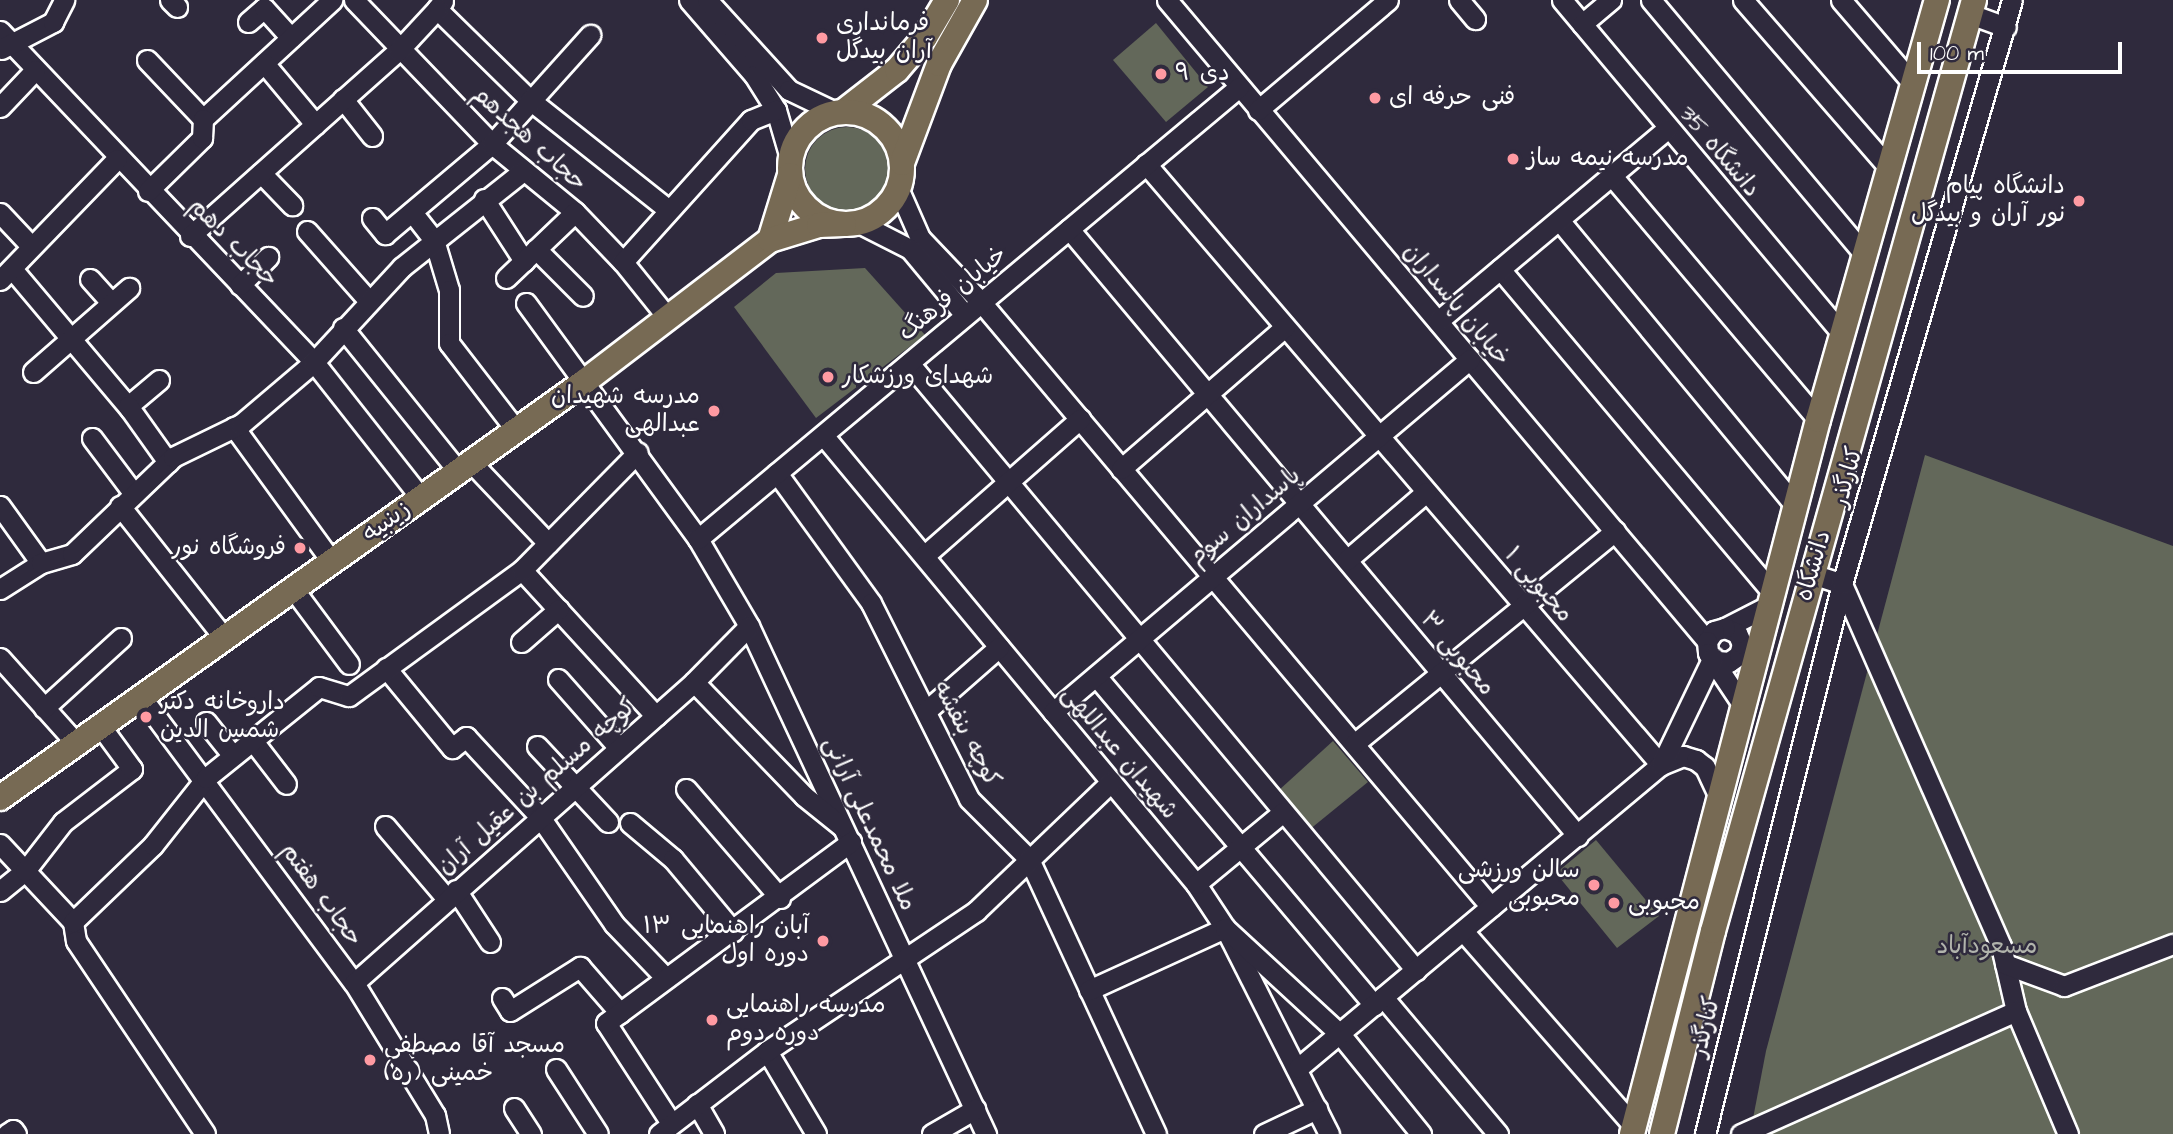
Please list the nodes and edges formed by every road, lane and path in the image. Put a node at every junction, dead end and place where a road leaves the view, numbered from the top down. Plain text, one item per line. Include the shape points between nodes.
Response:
1 (64, 0) edge
2 (332, 0) edge
3 (354, 0) edge
4 (689, 0) edge
5 (707, 0) edge
6 (947, 0) edge
7 (975, 0) edge
8 (1167, 0) edge
9 (1459, 0) edge
10 (1562, 0) edge
11 (1611, 0) edge
12 (1651, 0) edge
13 (1743, 0) edge
14 (1841, 0) edge
15 (2012, 0) edge
16 (1378, 3) edge
17 (1932, 4) edge
18 (441, 5) edge
19 (1972, 7) edge
20 (1475, 19) dead end
21 (248, 23) dead end
22 (1582, 24) junction
23 (2006, 27) junction
24 (590, 35) dead end
25 (291, 38) junction
26 (3, 41) edge
27 (399, 50) junction
28 (147, 60) dead end
29 (264, 63) junction
30 (35, 70) junction
31 (897, 70) junction
32 (1914, 85) junction
33 (1239, 87) junction
34 (926, 96) junction
35 (343, 99) junction
36 (530, 100) junction
37 (0, 107) edge
38 (776, 110) junction
39 (1258, 110) junction
40 (840, 112) junction
41 (203, 119) junction
42 (315, 124) junction
43 (1667, 130) junction
44 (372, 136) dead end
45 (492, 144) junction
46 (117, 159) junction
47 (902, 163) junction
48 (1146, 164) junction
49 (790, 167) junction
50 (1890, 169) junction
51 (522, 172) junction
52 (261, 173) junction
53 (1612, 176) junction
54 (898, 188) junction
55 (148, 191) junction
56 (484, 199) junction
57 (292, 205) dead end
58 (669, 211) junction
59 (412, 212) junction
60 (575, 212) junction
61 (0, 213) edge
62 (372, 218) dead end
63 (1559, 220) junction
64 (852, 223) junction
65 (1069, 229) junction
66 (307, 231) dead end
67 (190, 236) junction
68 (434, 240) junction
69 (770, 240) junction
70 (30, 245) junction
71 (530, 255) junction
72 (1865, 255) junction
73 (268, 257) dead end
74 (623, 261) junction
75 (1500, 269) junction
76 (6, 275) edge
77 (506, 278) dead end
78 (90, 279) dead end
79 (240, 285) junction
80 (129, 288) dead end
81 (1854, 294) junction
82 (583, 296) dead end
83 (1812, 299) junction
84 (368, 300) junction
85 (111, 302) junction
86 (981, 302) junction
87 (526, 303) dead end
88 (965, 315) junction
89 (668, 318) junction
90 (1437, 321) junction
91 (1285, 327) junction
92 (344, 328) junction
93 (1842, 334) junction
94 (71, 340) junction
95 (1470, 359) junction
96 (314, 362) junction
97 (909, 363) junction
98 (33, 372) dead end
99 (159, 380) dead end
100 (584, 382) junction
101 (1207, 394) junction
102 (131, 410) junction
103 (1080, 419) junction
104 (1818, 420) junction
105 (234, 428) junction
106 (516, 430) junction
107 (822, 435) junction
108 (1378, 436) junction
109 (92, 438) dead end
110 (638, 452) junction
111 (168, 462) junction
112 (464, 467) junction
113 (1121, 469) junction
114 (777, 473) junction
115 (1009, 483) junction
116 (1426, 492) junction
117 (421, 498) junction
118 (127, 500) junction
119 (1299, 503) junction
120 (1795, 505) junction
121 (0, 506) edge
122 (1615, 531) junction
123 (698, 539) junction
124 (548, 543) junction
125 (924, 556) junction
126 (1347, 560) junction
127 (332, 562) junction
128 (41, 563) junction
129 (522, 570) junction
130 (1812, 574) junction
131 (1212, 577) junction
132 (1842, 584) junction
133 (0, 589) edge
134 (294, 590) junction
135 (1771, 599) junction
136 (1524, 606) junction
137 (559, 609) junction
138 (749, 626) junction
139 (1726, 628) junction
140 (121, 638) dead end
141 (225, 639) junction
142 (1139, 639) junction
143 (521, 642) dead end
144 (999, 647) junction
145 (1712, 653) junction
146 (0, 658) edge
147 (349, 664) dead end
148 (386, 668) junction
149 (1441, 673) junction
150 (1096, 676) junction
151 (558, 679) dead end
152 (694, 682) junction
153 (142, 698) junction
154 (1742, 704) junction
155 (44, 708) junction
156 (926, 711) junction
157 (1053, 712) junction
158 (656, 716) junction
159 (206, 722) dead end
160 (102, 728) junction
161 (253, 741) junction
162 (77, 744) junction
163 (1354, 744) junction
164 (537, 746) dead end
165 (620, 748) junction
166 (233, 757) junction
167 (1661, 765) junction
168 (205, 778) junction
169 (1111, 782) junction
170 (286, 784) dead end
171 (575, 786) junction
172 (686, 789) dead end
173 (1718, 795) junction
174 (0, 798) edge
175 (1283, 812) junction
176 (540, 817) junction
177 (608, 822) dead end
178 (630, 822) dead end
179 (385, 826) dead end
180 (848, 835) junction
181 (1578, 835) junction
182 (0, 844) edge
183 (1238, 848) junction
184 (1028, 859) junction
185 (25, 871) junction
186 (1196, 884) junction
187 (0, 891) edge
188 (451, 894) junction
189 (780, 898) junction
190 (1491, 907) junction
191 (73, 922) junction
192 (1684, 923) junction
193 (1226, 928) junction
194 (1463, 931) junction
195 (1713, 931) junction
196 (733, 932) junction
197 (490, 942) dead end
198 (2173, 944) edge
199 (904, 956) junction
200 (2005, 964) junction
201 (1416, 970) junction
202 (666, 978) junction
203 (354, 983) junction
204 (1089, 990) junction
205 (502, 998) dead end
206 (1379, 1001) junction
207 (2016, 1011) junction
208 (620, 1013) junction
209 (1340, 1034) junction
210 (767, 1051) junction
211 (1298, 1068) junction
212 (556, 1069) dead end
213 (697, 1104) junction
214 (514, 1108) dead end
215 (975, 1109) junction
216 (1317, 1109) junction
217 (665, 1128) edge
218 (1633, 1130) edge
219 (7, 1134) edge
220 (16, 1134) edge
221 (205, 1134) edge
222 (439, 1134) edge
223 (531, 1134) edge
224 (598, 1134) edge
225 (714, 1134) edge
226 (816, 1134) edge
227 (932, 1134) edge
228 (986, 1134) edge
229 (1156, 1134) edge
230 (1264, 1134) edge
231 (1329, 1134) edge
232 (1421, 1134) edge
233 (1498, 1134) edge
234 (1662, 1134) edge
235 (1705, 1134) edge
236 (1741, 1134) edge
237 (2068, 1134) edge

1 - 26 street via 53,22
2 - 25 street
3 - 27 street, حجاب هجدهم
4 - 38 street via 754,75
5 - 40 street via 789,90
6 - 31 main road via 925,37
7 - 34 main road
8 - 33 street, خیابان پاسداران
9 - 20 street
10 - 22 street, دانشگاه 35
11 - 22 street
12 - 72 street
13 - 50 street
14 - 32 street
15 - 23 street, کنارگذر
16 - 39 street
17 - 32 main road, دانشگاه
18 - 27 street
18 - 36 street
19 - 23 street
19 - 130 main road, دانشگاه
21 - 25 street via 264,8
22 - 43 street, دانشگاه 35
23 - 132 street, کنارگذر
24 - 36 street
25 - 29 street
26 - 30 street, حجاب دهم
27 - 35 street
27 - 45 street, حجاب هجدهم
28 - 41 street
29 - 41 street
29 - 42 street
30 - 37 street
30 - 46 street, حجاب دهم
31 - 34 main road via 905,91
31 - 40 main road
32 - 50 main road, دانشگاه
33 - 39 street, خیابان پاسداران
33 - 48 street, خیابان فرهنگ
34 - 47 main road
35 - 42 street
35 - 44 street
36 - 45 street
36 - 58 street
38 - 49 street
38 - 58 street via 751,120
39 - 90 street, خیابان پاسداران
40 - 47 main road via 878,122 890,133
40 - 49 main road via 807,127
41 - 55 street via 202,138
42 - 52 street
43 - 53 street
43 - 83 street, دانشگاه 35
45 - 51 street, حجاب هجدهم
45 - 59 street
46 - 55 street, حجاب دهم
46 - 70 street
47 - 54 main road
48 - 65 street, خیابان فرهنگ
48 - 91 street, محبوبی ۱
49 - 64 main road via 803,204 814,215
49 - 69 main road
50 - 72 main road, دانشگاه
51 - 56 street
51 - 60 street, حجاب هجدهم
52 - 57 street
52 - 67 street
53 - 63 street
53 - 104 street
54 - 64 main road via 886,208
54 - 86 street via 920,237
55 - 67 street, حجاب دهم
56 - 68 street
56 - 71 street
58 - 74 street
59 - 62 street via 385,234
59 - 68 street
60 - 71 street
60 - 74 street, حجاب هجدهم
61 - 70 street
63 - 75 street
63 - 120 street
64 - 69 main road, زینبیه via 820,225
64 - 88 street via 911,249
65 - 86 street, خیابان فرهنگ
65 - 101 street, محبوبی ۳
66 - 84 street
67 - 79 street, حجاب دهم
68 - 84 street
68 - 106 street via 449,290 449,343
69 - 89 main road, زینبیه
70 - 76 street
71 - 77 street
71 - 82 street
72 - 81 main road, دانشگاه
73 - 79 street
74 - 89 street, حجاب هجدهم
75 - 90 street
75 - 135 street
76 - 94 street
78 - 85 street
79 - 96 street, حجاب دهم
80 - 85 street
81 - 83 street via 1837,303
81 - 93 main road, دانشگاه
83 - 93 street, دانشگاه 35
84 - 92 street
85 - 94 street
86 - 88 street, خیابان فرهنگ
86 - 103 street
87 - 100 street, ملا محمدعلی آرانی
88 - 97 street, خیابان فرهنگ
89 - 100 main road, زینبیه
90 - 95 street, خیابان پاسداران
91 - 101 street
91 - 108 street, محبوبی ۱
92 - 96 street
92 - 112 street
93 - 104 main road, دانشگاه
94 - 98 street
94 - 102 street
95 - 108 street, پاسداران سوم
95 - 122 street, خیابان پاسداران
96 - 105 street
96 - 117 street, حجاب دهم
97 - 107 street, خیابان فرهنگ
97 - 115 street
99 - 102 street via 128,406
100 - 106 main road, زینبیه
100 - 110 street, ملا محمدعلی آرانی
101 - 113 street
101 - 119 street, محبوبی ۳
102 - 111 street
103 - 113 street
103 - 115 street
104 - 120 main road, دانشگاه
105 - 111 street
105 - 127 street
106 - 112 main road, زینبیه
107 - 114 street, خیابان فرهنگ
107 - 125 street, شهیدان عبداللهی
108 - 116 street, محبوبی ۱
108 - 119 street, پاسداران سوم
109 - 118 street
110 - 123 street, ملا محمدعلی آرانی
110 - 124 street
111 - 118 street
112 - 117 main road, زینبیه
112 - 124 street
113 - 131 street
114 - 123 street, خیابان فرهنگ
114 - 156 street, کوچه بنفشه via 872,603
115 - 125 street
115 - 142 street
116 - 126 street
116 - 136 street, محبوبی ۱
117 - 127 main road, زینبیه
118 - 128 street via 72,554
118 - 141 street
119 - 126 street, محبوبی ۳
119 - 131 street, پاسداران سوم
120 - 135 main road, دانشگاه
121 - 128 street
122 - 136 street
122 - 145 street, خیابان پاسداران
123 - 138 street, ملا محمدعلی آرانی
124 - 129 street
125 - 144 street, شهیدان عبداللهی
126 - 149 street, محبوبی ۳
127 - 134 main road, زینبیه
128 - 133 street
129 - 137 street
129 - 148 street
130 - 132 street
130 - 195 main road, دانشگاه
131 - 142 street, پاسداران سوم
131 - 163 street
132 - 200 street
132 - 235 street, کنارگذر
134 - 141 main road, زینبیه
134 - 147 street
135 - 139 street
135 - 154 main road, دانشگاه
136 - 149 street
136 - 167 street, محبوبی ۱
137 - 143 street
137 - 158 street
138 - 152 street, کوچه مسلم بن عقیل آران
138 - 180 street, ملا محمدعلی آرانی
139 - 145 street via 1714,631
139 - 145 street via 1737,633 1742,644 1739,655 1729,662
140 - 155 street
141 - 153 main road, زینبیه
142 - 150 street, پاسداران سوم
142 - 175 street
144 - 156 street
144 - 157 street, شهیدان عبداللهی
145 - 154 street, خیابان پاسداران
145 - 167 street
146 - 155 street
148 - 161 street via 349,696 319,687
148 - 176 street via 452,748 466,737
149 - 163 street
149 - 181 street, محبوبی ۳
150 - 157 street, پاسداران سوم
150 - 183 street
151 - 165 street
152 - 158 street, کوچه مسلم بن عقیل آران
152 - 180 street
153 - 160 main road, زینبیه
153 - 168 street, حجاب هفتم
154 - 173 main road, دانشگاه
155 - 162 street
156 - 184 street, کوچه بنفشه via 969,799
157 - 169 street, شهیدان عبداللهی
158 - 165 street, کوچه مسلم بن عقیل آران
159 - 166 street
160 - 162 main road, زینبیه
160 - 185 street via 132,769 63,822
161 - 166 street
161 - 170 street
162 - 174 main road, زینبیه
163 - 190 street
164 - 171 street
165 - 171 street, کوچه مسلم بن عقیل آران
166 - 168 street
167 - 173 street via 1683,756 1696,760 1705,767
167 - 181 street
168 - 191 street via 153,845
168 - 203 street, حجاب هفتم
169 - 184 street
169 - 186 street, شهیدان عبداللهی
171 - 176 street, کوچه مسلم بن عقیل آران
171 - 177 street
172 - 189 street
173 - 192 main road, دانشگاه
175 - 183 street
175 - 201 street
176 - 188 street, کوچه مسلم بن عقیل آران
176 - 202 street via 614,924
178 - 196 street via 673,859
179 - 188 street
180 - 189 street
180 - 199 street, ملا محمدعلی آرانی
181 - 190 street
182 - 185 street
183 - 186 street
183 - 206 street
184 - 199 street via 976,911
184 - 204 street, کوچه بنفشه
185 - 187 street
185 - 191 street
186 - 193 street, شهیدان عبداللهی
188 - 197 street
188 - 203 street, کوچه مسلم بن عقیل آران
189 - 196 street
190 - 194 street
191 - 221 street via 76,941
192 - 195 main road
192 - 218 main road, دانشگاه
193 - 204 street
193 - 209 street
193 - 211 street, شهیدان عبداللهی
194 - 201 street
194 - 218 street
195 - 234 main road, دانشگاه
196 - 202 street
198 - 200 street via 2064,986
199 - 210 street
199 - 215 street, ملا محمدعلی آرانی
200 - 207 street
201 - 206 street
202 - 208 street
203 - 222 street, حجاب هفتم via 435,1115
204 - 229 street, کوچه بنفشه
205 - 208 street via 510,1011 580,967
206 - 209 street
206 - 233 street
207 - 236 street
207 - 237 street
208 - 217 street via 606,1023
209 - 211 street
209 - 232 street
210 - 213 street
210 - 226 street
211 - 216 street, شهیدان عبداللهی
212 - 224 street
213 - 217 street
213 - 225 street
214 - 223 street
215 - 227 street
215 - 228 street, ملا محمدعلی آرانی
216 - 230 street
216 - 231 street, شهیدان عبداللهی
219 - 220 street via 13,1130

